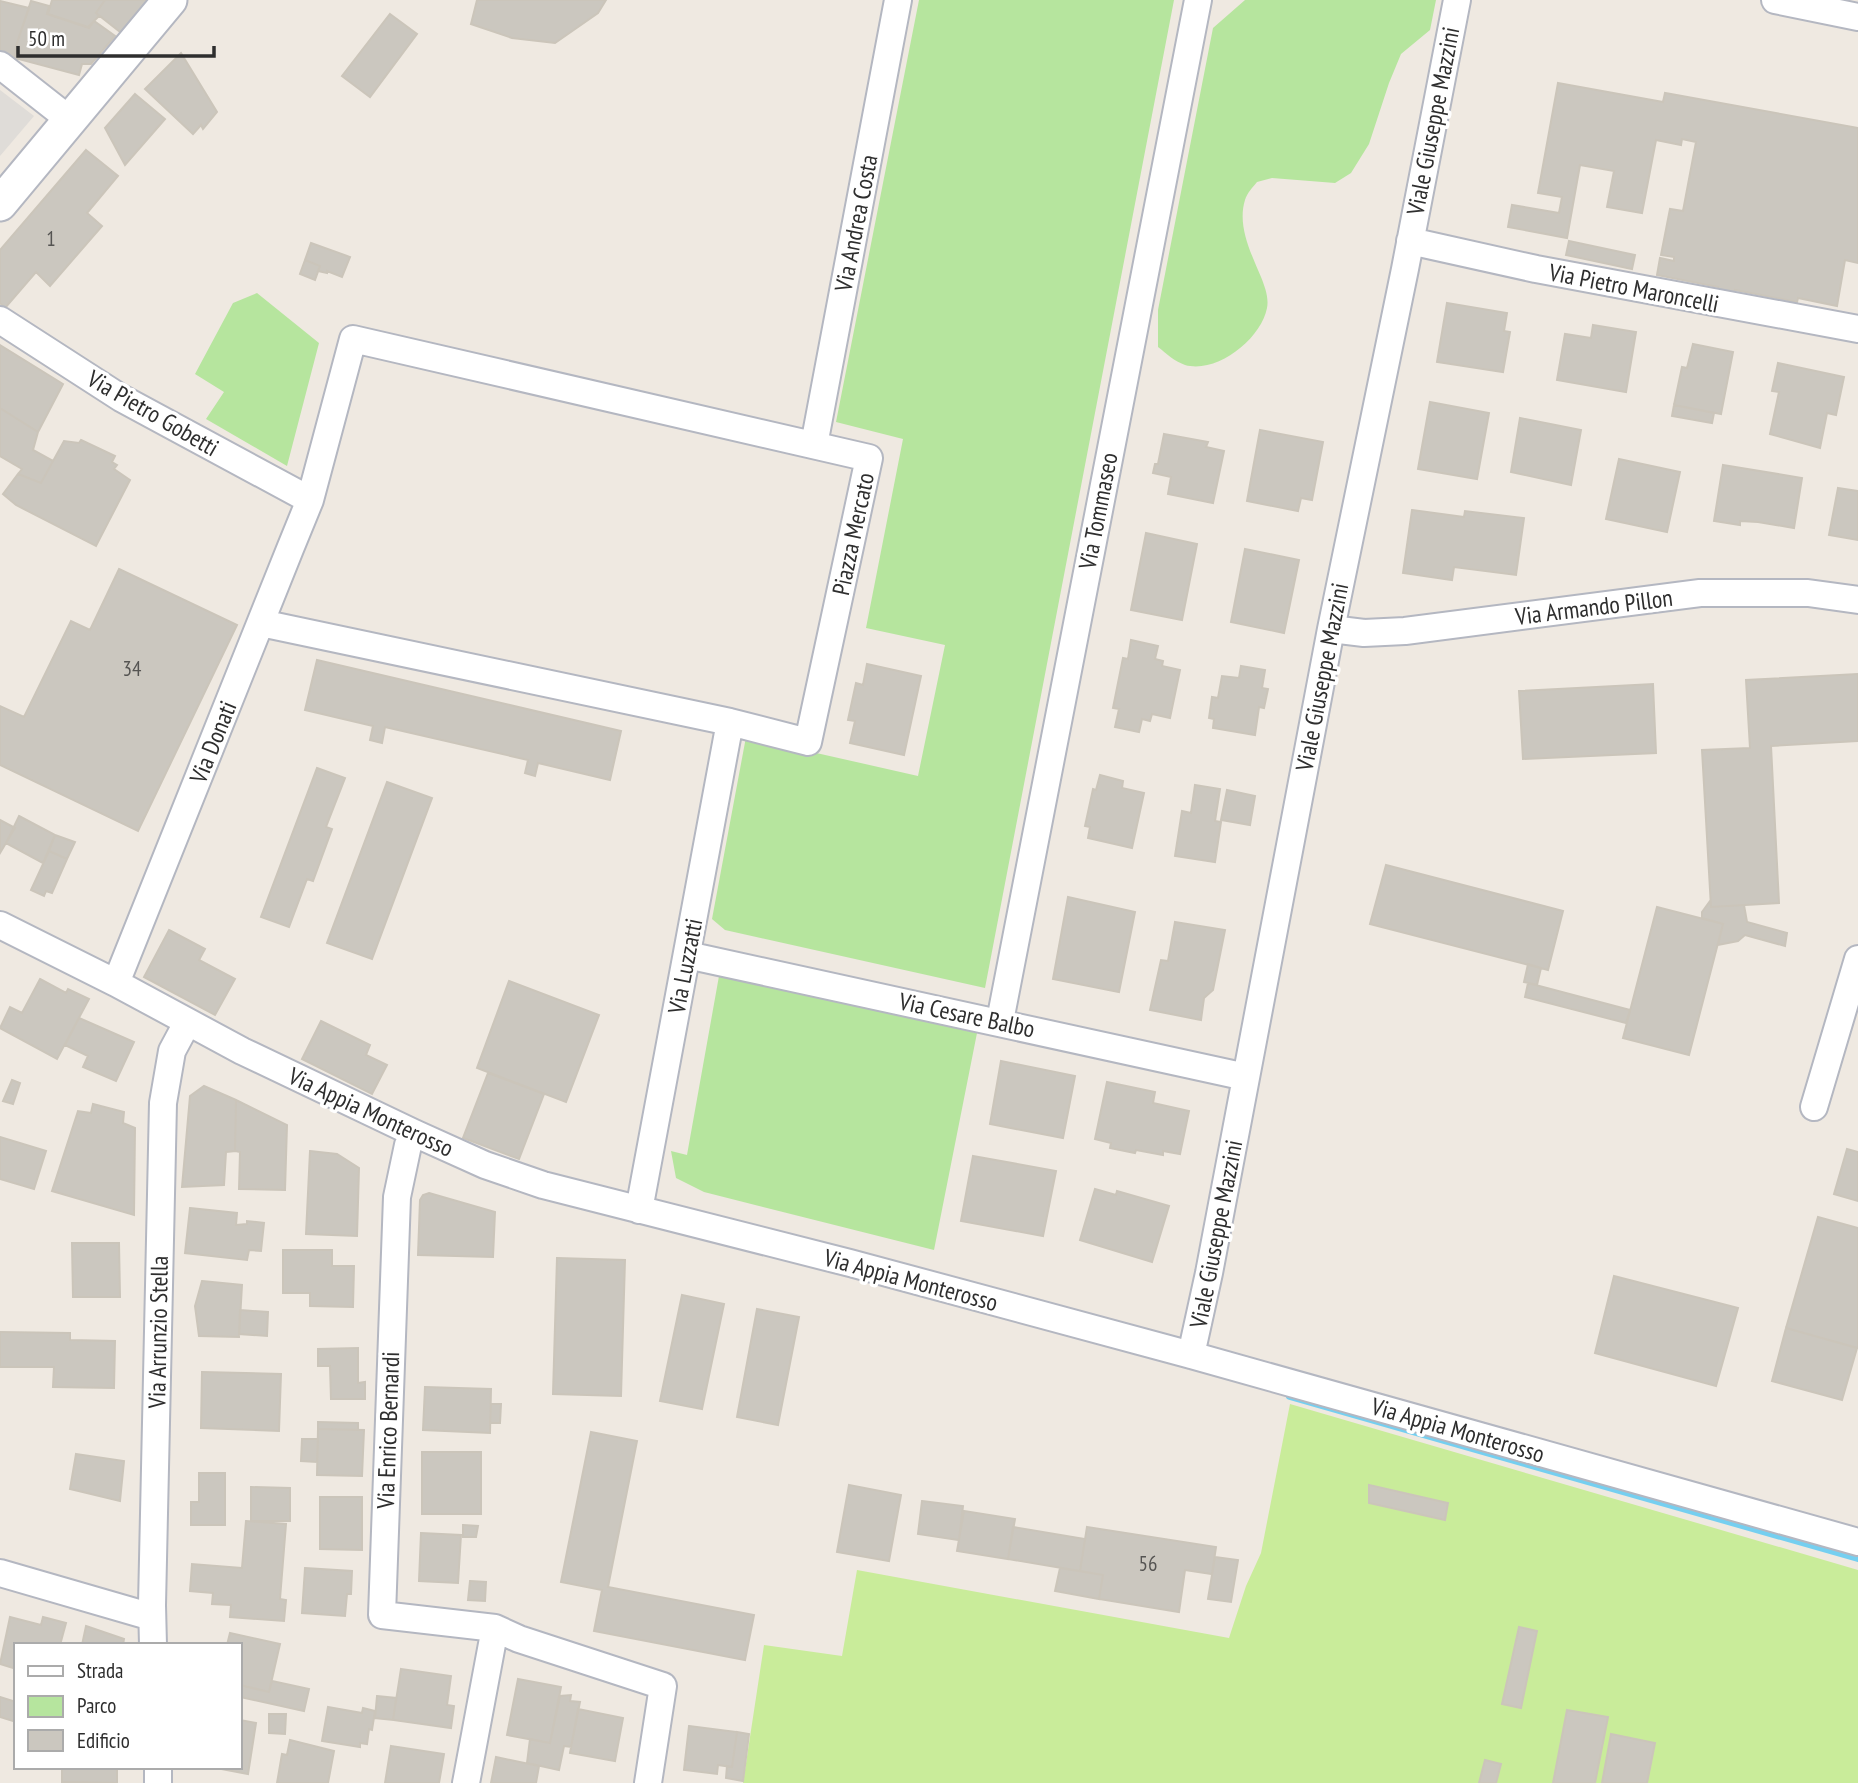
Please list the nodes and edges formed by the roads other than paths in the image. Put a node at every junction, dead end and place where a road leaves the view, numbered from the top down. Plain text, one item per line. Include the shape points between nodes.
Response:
1 (170, 0) edge
2 (898, 0) edge
3 (1198, 0) edge
4 (1457, 0) edge
5 (1775, 0) edge
6 (1858, 17) edge
7 (0, 65) edge
8 (70, 120) junction
9 (0, 204) edge
10 (1410, 242) junction
11 (0, 320) edge
12 (1858, 329) edge
13 (814, 445) junction
14 (310, 500) junction
15 (1858, 600) edge
16 (261, 623) junction
17 (1331, 629) junction
18 (730, 722) junction
19 (0, 925) edge
20 (687, 955) junction
21 (1858, 959) edge
22 (116, 983) junction
23 (1000, 1021) junction
24 (187, 1023) junction
25 (1246, 1077) junction
26 (1814, 1107) dead end
27 (414, 1133) junction
28 (639, 1210) junction
29 (1191, 1355) junction
30 (1858, 1542) edge
31 (0, 1573) edge
32 (152, 1611) junction
33 (495, 1628) junction
34 (153, 1643) edge
35 (466, 1783) edge
36 (648, 1783) edge

1 - 8 street
2 - 13 street, Via Andrea Costa
3 - 23 street, Via Tommaseo
4 - 10 street, Viale Giuseppe Mazzini
5 - 6 street
7 - 8 street
8 - 9 street
10 - 12 street, Via Pietro Maroncelli
10 - 17 street, Viale Giuseppe Mazzini
11 - 14 street, Via Pietro Gobetti via 121,398
13 - 14 street, Piazza Mercato via 353,339
13 - 18 street, Piazza Mercato via 869,458 808,742
14 - 16 street, Via Donati
15 - 17 street, Via Armando Pillon via 1808,593 1700,593 1405,631
16 - 18 street, Piazza Mercato
16 - 22 street, Via Donati
17 - 25 street, Viale Giuseppe Mazzini
18 - 20 street, Via Luzzatti
19 - 22 street, Via Appia Monterosso
20 - 23 street, Via Cesare Balbo
20 - 28 street, Via Luzzatti
21 - 26 street
22 - 24 street, Via Appia Monterosso
23 - 25 street, Via Cesare Balbo
24 - 27 street, Via Appia Monterosso
24 - 32 street, Via Arrunzio Stella via 172,1051 163,1104
25 - 29 street, Viale Giuseppe Mazzini
27 - 28 street, Via Appia Monterosso via 531,1181
27 - 33 street, Via Enrico Bernardi via 397,1197 382,1615
28 - 29 street, Via Appia Monterosso
29 - 30 street, Via Appia Monterosso
31 - 32 street
32 - 34 street, Via Arrunzio Stella
33 - 35 street
33 - 36 street, Via Enrico Bernardi via 663,1686

